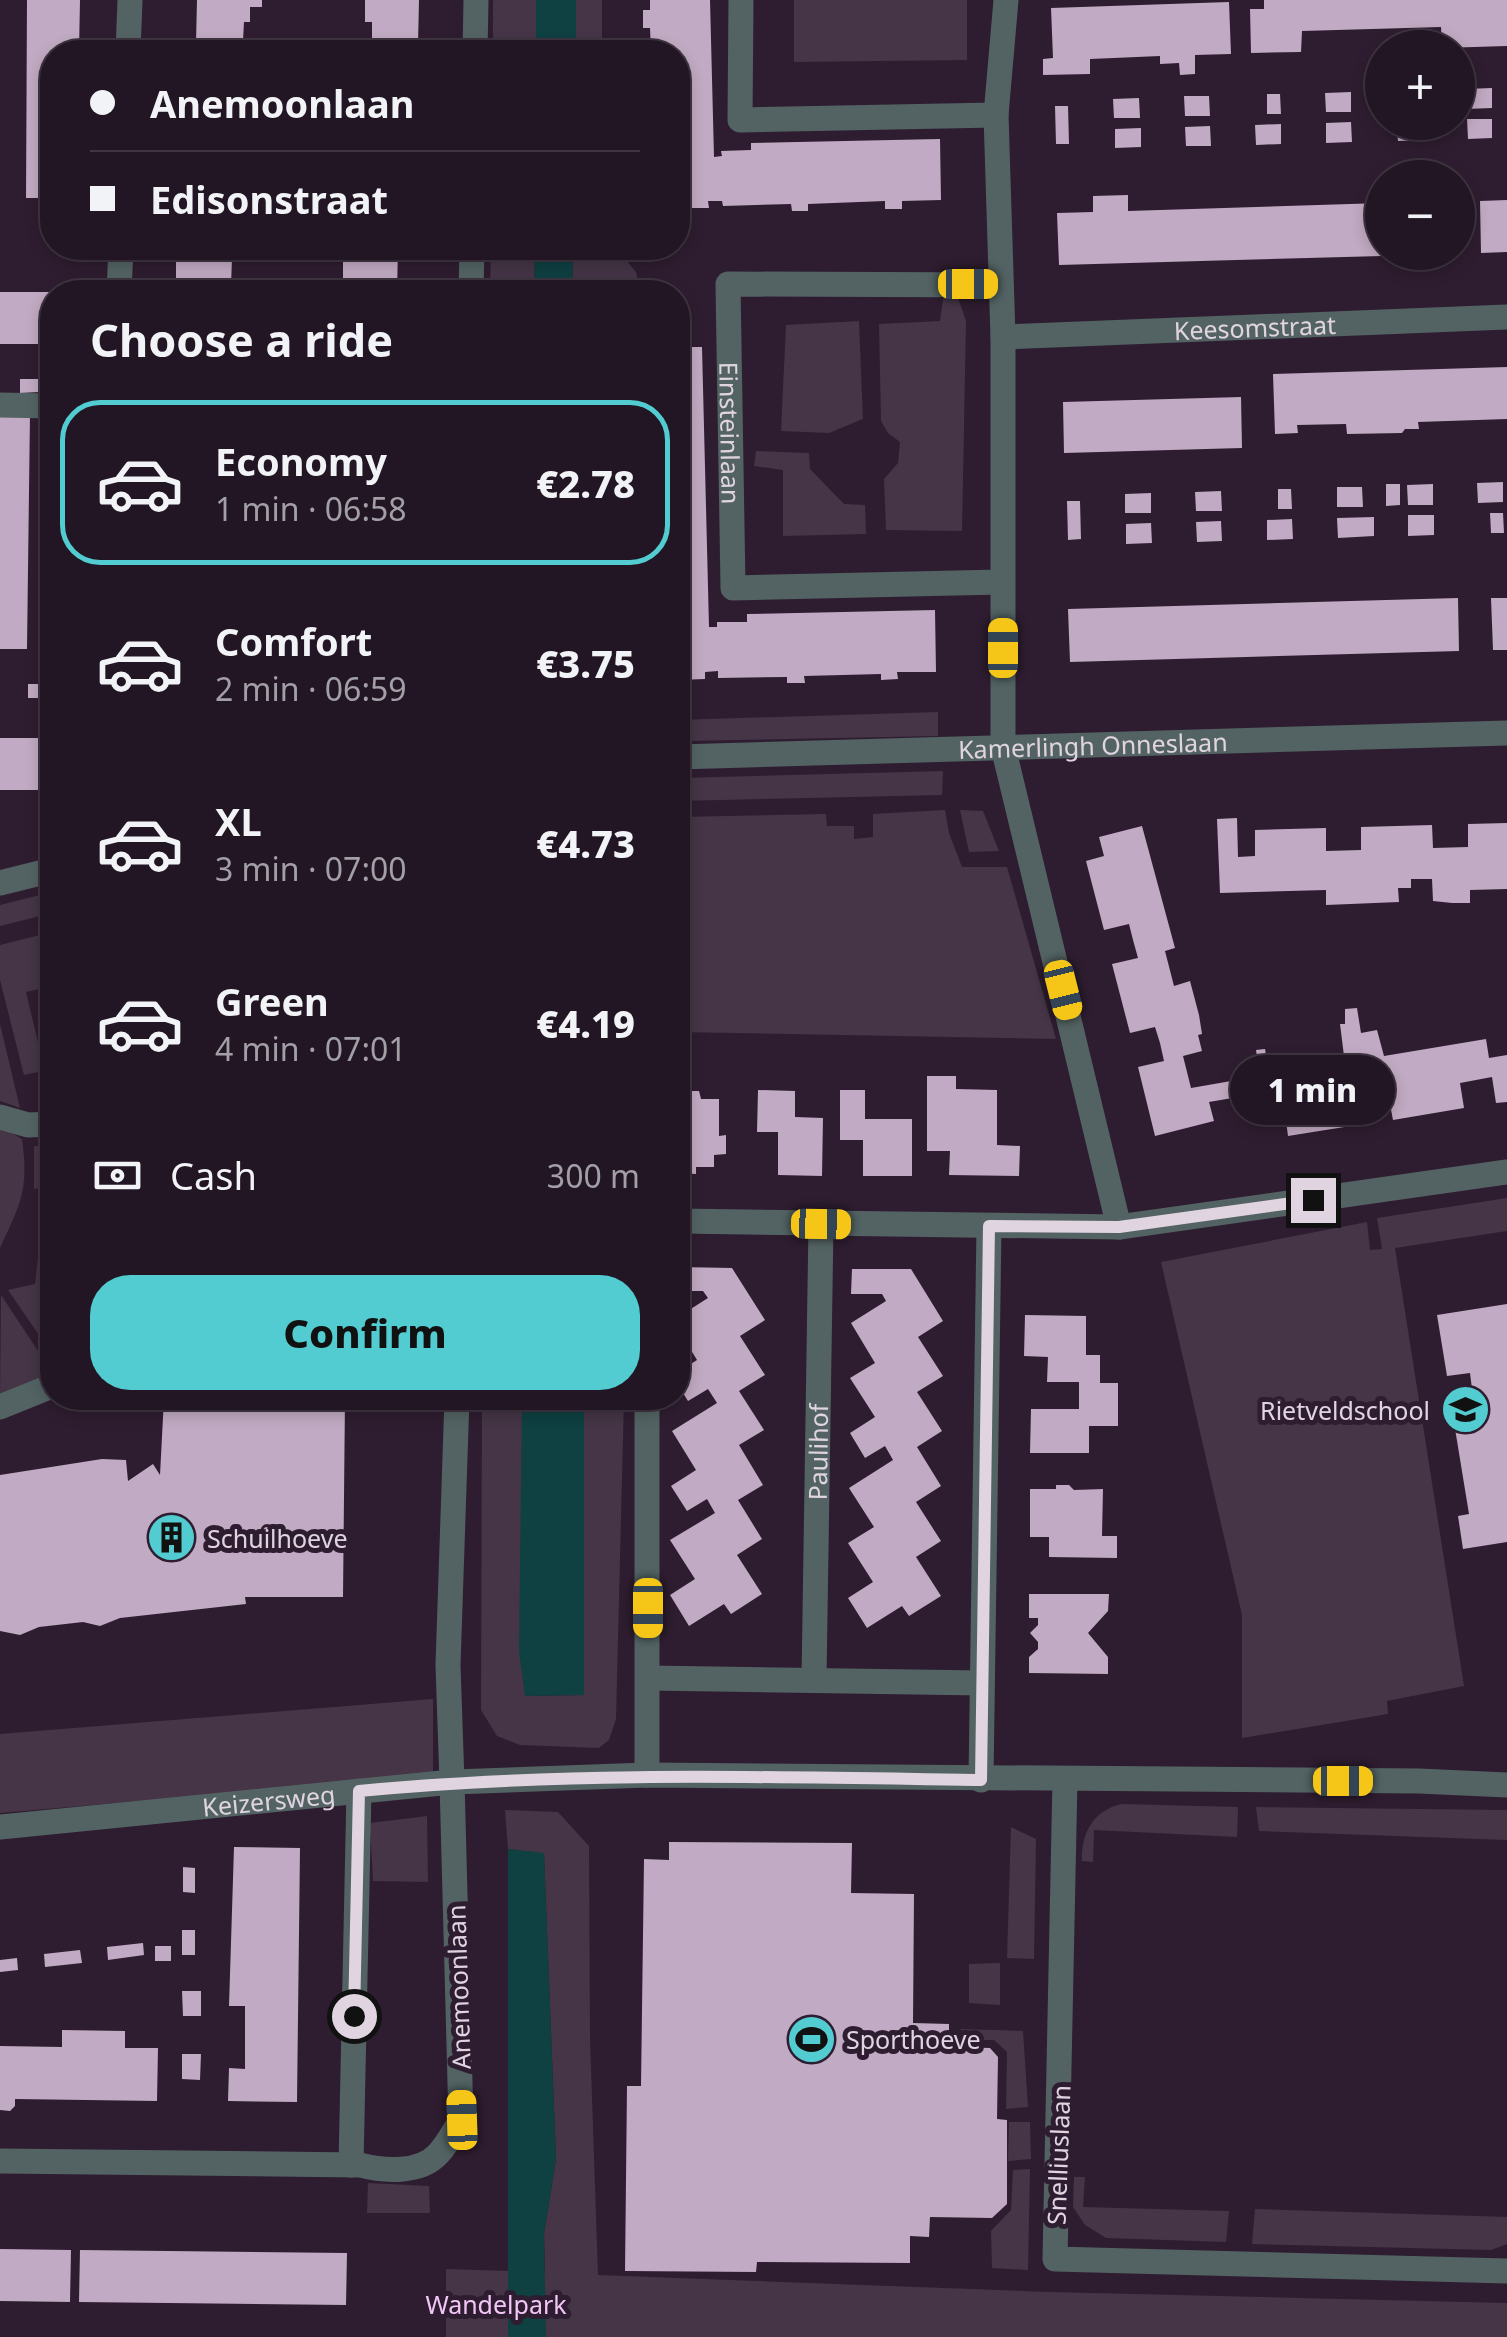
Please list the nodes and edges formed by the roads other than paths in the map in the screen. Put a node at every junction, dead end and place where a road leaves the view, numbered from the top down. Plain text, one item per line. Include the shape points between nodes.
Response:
1 (130, 0) edge
2 (476, 0) edge
3 (741, 0) edge
4 (1006, 0) edge
5 (128, 40) edge
6 (476, 40) edge
7 (996, 114) junction
8 (1002, 284) junction
9 (1507, 317) edge
10 (1003, 337) junction
11 (0, 406) edge
12 (40, 406) edge
13 (1002, 582) junction
14 (1507, 733) edge
15 (1003, 747) junction
16 (690, 757) edge
17 (40, 873) edge
18 (0, 883) edge
19 (0, 1117) edge
20 (40, 1124) edge
21 (1507, 1172) edge
22 (690, 1221) edge
23 (821, 1224) junction
24 (989, 1226) junction
25 (1119, 1227) junction
26 (40, 1391) edge
27 (0, 1407) edge
28 (457, 1410) edge
29 (648, 1410) edge
30 (648, 1678) junction
31 (814, 1680) junction
32 (982, 1683) junction
33 (647, 1775) junction
34 (981, 1780) junction
35 (1065, 1780) junction
36 (452, 1782) junction
37 (1507, 1784) edge
38 (359, 1791) junction
39 (0, 1827) edge
40 (0, 2161) edge
41 (351, 2165) junction
42 (1507, 2271) edge

1 - 5 street
2 - 6 street
3 - 7 street via 740,120
4 - 7 street
7 - 8 street
8 - 10 street
8 - 13 street, Einsteinlaan via 728,284 733,588
9 - 10 street, Keesomstraat
10 - 13 street
11 - 12 street
13 - 15 street
14 - 15 street, Kamerlingh Onneslaan
15 - 16 street, Kamerlingh Onneslaan
15 - 25 street
17 - 18 street
19 - 20 street
21 - 25 street
22 - 23 street
23 - 24 street
23 - 31 street, Paulihof
24 - 25 street
24 - 32 street
26 - 27 street
28 - 36 street via 448,1665
29 - 30 street
30 - 31 street
30 - 33 street
31 - 32 street
32 - 34 street
33 - 34 street
33 - 36 street
34 - 35 street
35 - 37 street
35 - 42 street, Snelliuslaan via 1055,2259
36 - 38 street, Keizersweg
36 - 41 street, Anemoonlaan via 462,2120 437,2156 416,2168
38 - 39 street, Keizersweg
38 - 41 street
40 - 41 street, Anemoonlaan

